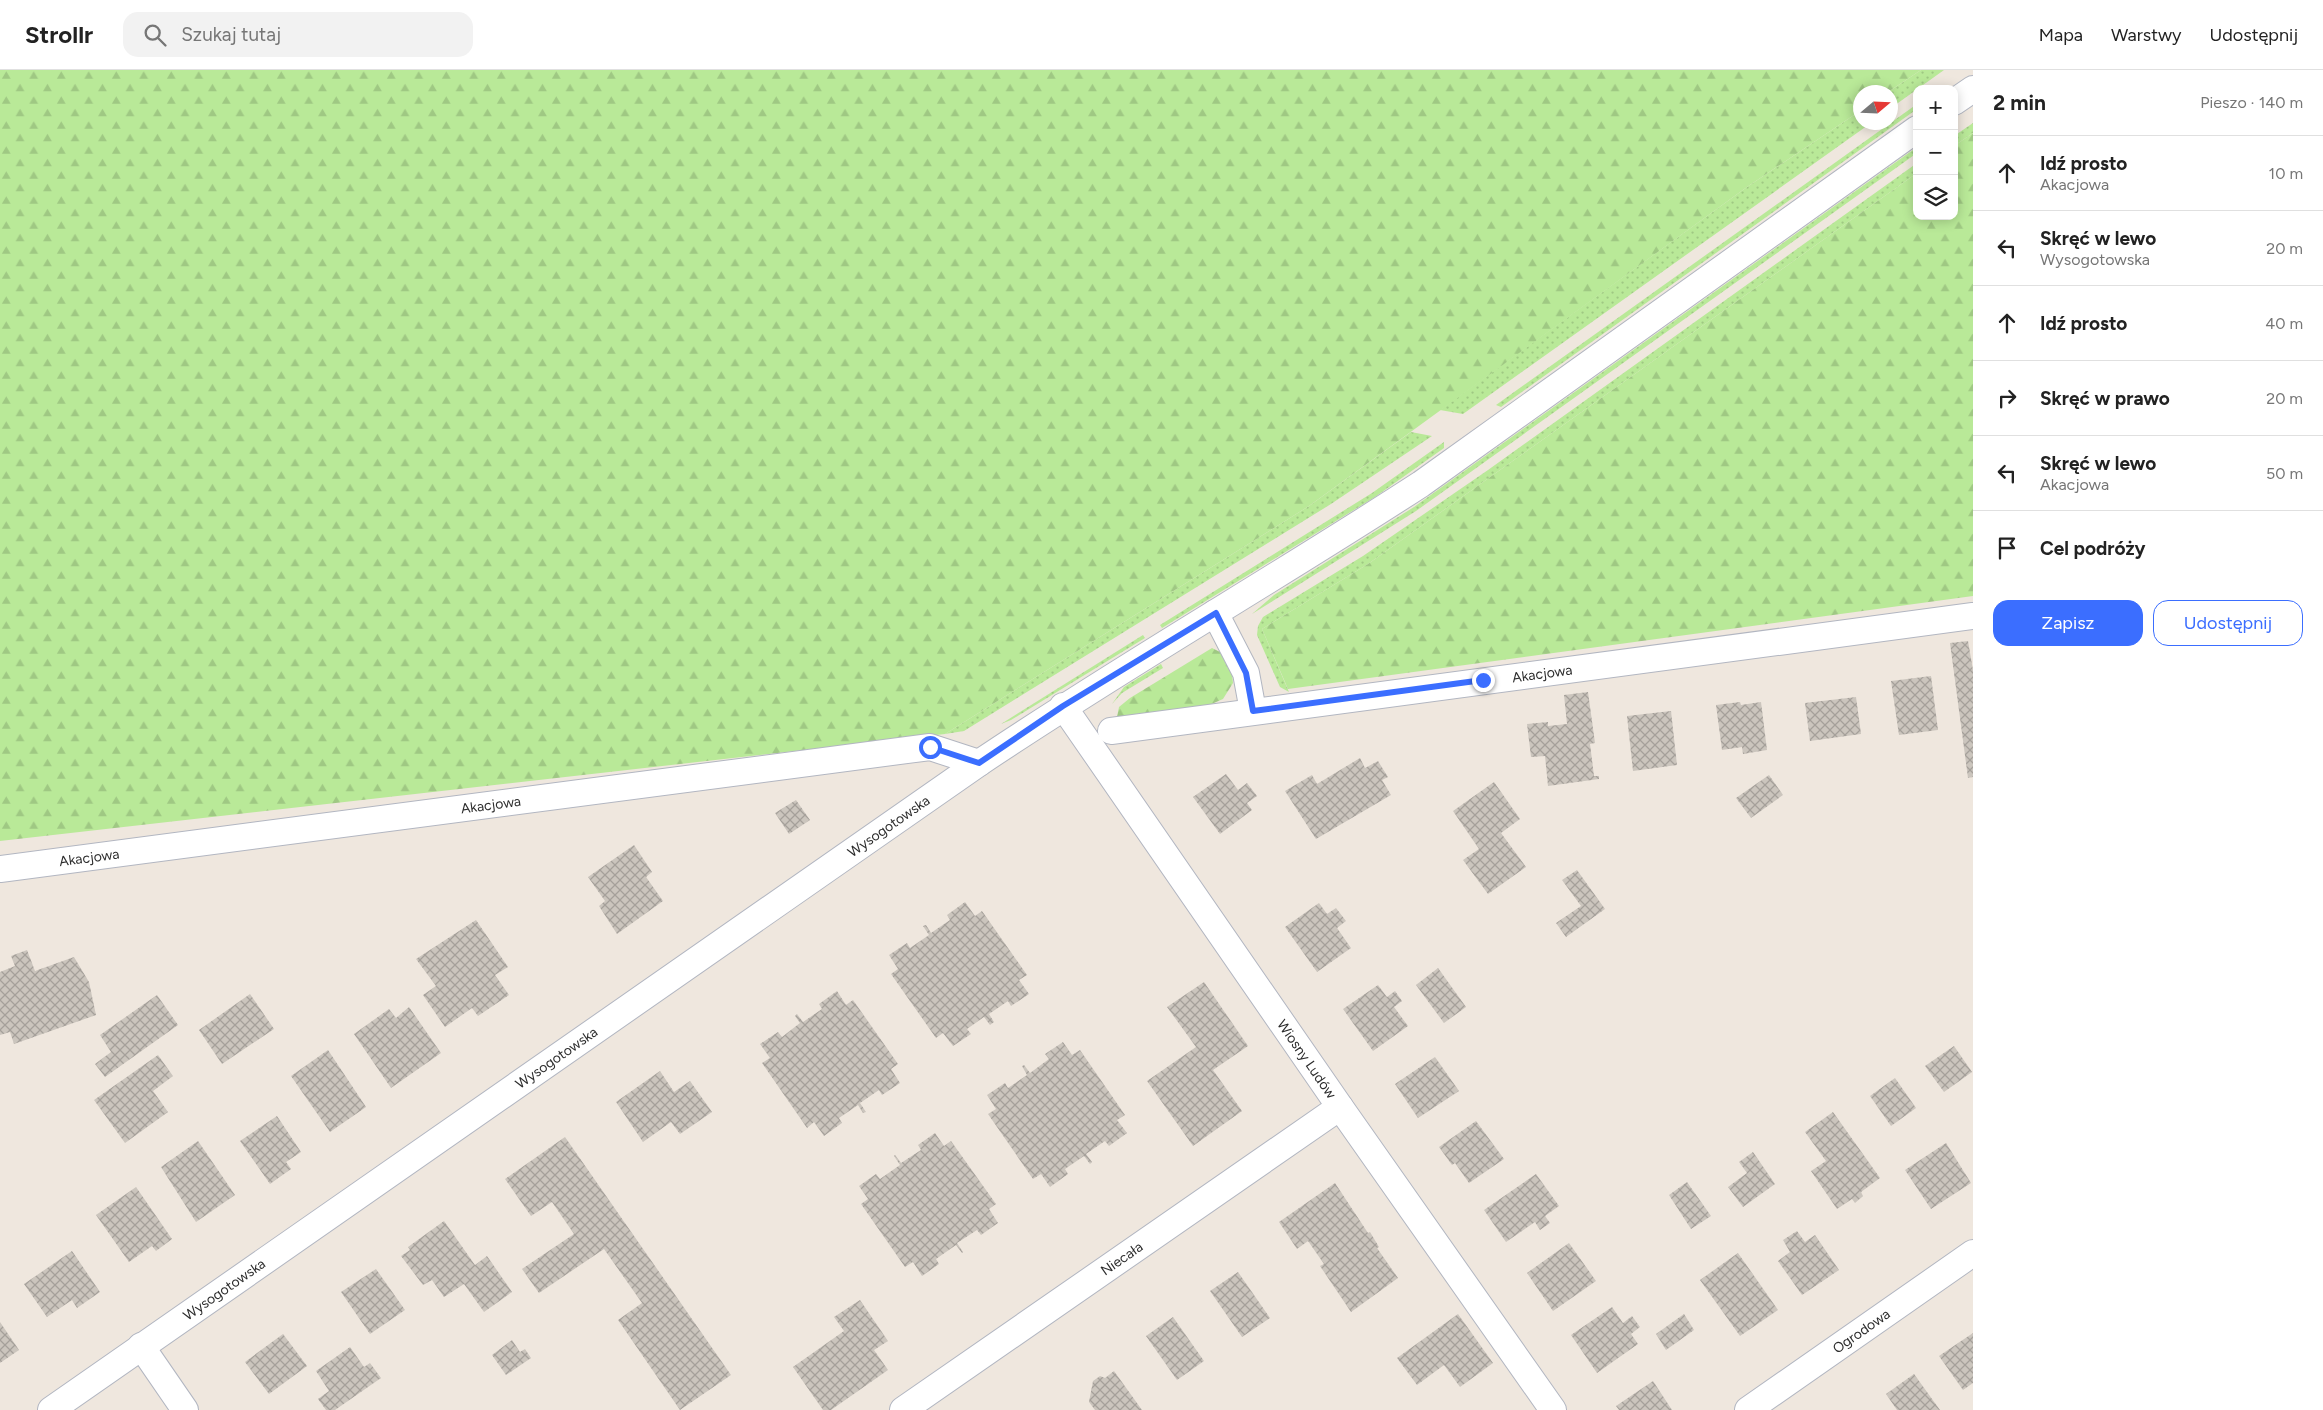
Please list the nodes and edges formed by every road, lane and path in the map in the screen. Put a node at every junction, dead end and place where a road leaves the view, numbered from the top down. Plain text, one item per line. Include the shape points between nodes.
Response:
1 (1973, 89) edge
2 (1958, 99) edge
3 (1916, 130) edge
4 (1216, 613) junction
5 (1973, 616) edge
6 (1063, 706) junction
7 (1253, 711) junction
8 (1111, 731) dead end
9 (979, 763) junction
10 (0, 869) edge
11 (1340, 1107) junction
12 (1973, 1253) edge
13 (141, 1346) junction
14 (51, 1410) edge
15 (185, 1410) edge
16 (903, 1410) edge
17 (1553, 1410) edge
18 (1748, 1410) edge

1 - 2 street
3 - 4 street, Wysogotowska via 1421,484
4 - 6 street, Wysogotowska
4 - 7 street via 1246,673
5 - 7 street, Akacjowa
6 - 9 street, Wysogotowska
6 - 11 street, Wiosny Ludów
7 - 8 street, Akacjowa
9 - 10 street, Akacjowa via 930,747
9 - 13 street, Wysogotowska
11 - 16 street, Niecała
11 - 17 street, Wiosny Ludów
12 - 18 street, Ogrodowa
13 - 14 street, Wysogotowska
13 - 15 street

